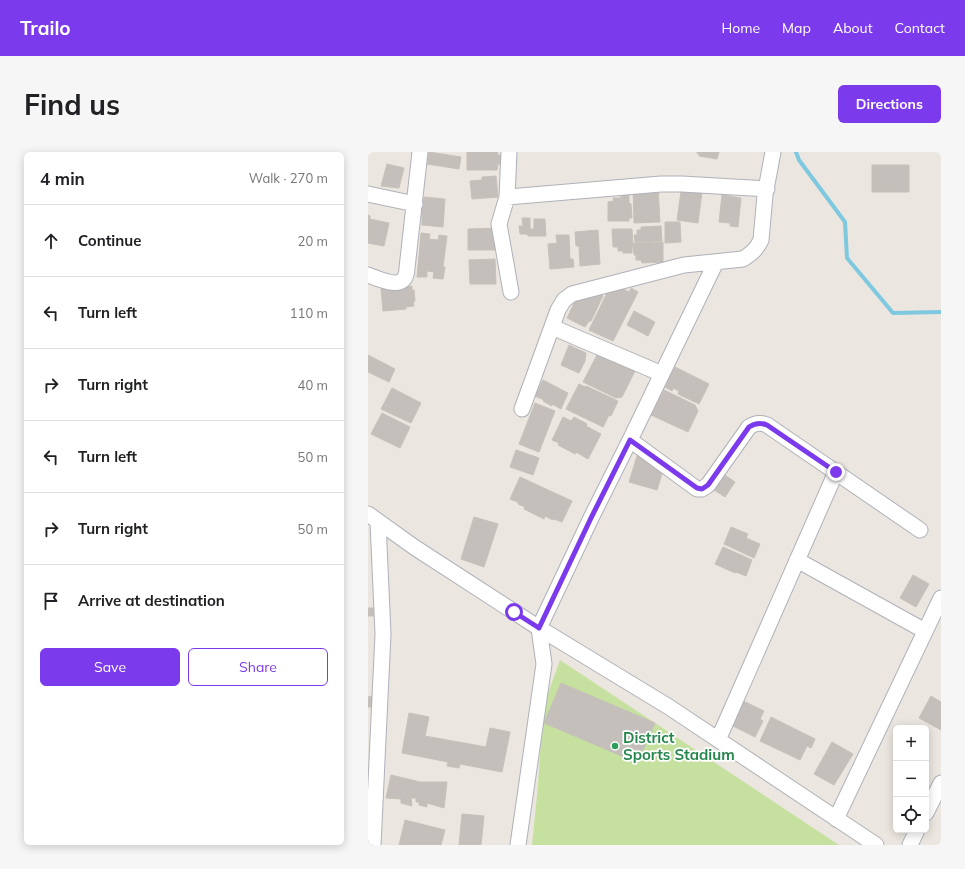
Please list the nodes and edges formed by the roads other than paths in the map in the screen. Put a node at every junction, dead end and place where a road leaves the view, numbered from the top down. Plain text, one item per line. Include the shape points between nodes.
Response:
1 (420, 152) edge
2 (509, 152) edge
3 (773, 152) edge
4 (767, 189) junction
5 (368, 194) edge
6 (507, 197) junction
7 (414, 204) junction
8 (716, 262) junction
9 (368, 275) edge
10 (511, 292) dead end
11 (552, 326) junction
12 (662, 374) junction
13 (522, 409) dead end
14 (630, 440) junction
15 (836, 472) junction
16 (373, 518) edge
17 (920, 530) dead end
18 (797, 560) junction
19 (941, 598) edge
20 (539, 628) junction
21 (925, 631) junction
22 (718, 740) junction
23 (941, 783) edge
24 (929, 807) edge
25 (836, 818) junction
26 (916, 833) edge
27 (373, 845) edge
28 (518, 845) edge
29 (876, 845) edge
30 (910, 845) edge

1 - 7 street
2 - 6 street
3 - 4 street
4 - 6 street via 661,184
4 - 8 street via 758,247 743,259
5 - 7 street
6 - 10 street via 499,224
7 - 9 street via 405,278 394,283
8 - 11 street via 684,265 572,294 564,300
8 - 12 street
11 - 12 street
11 - 13 street
12 - 14 street
14 - 15 street via 702,489 708,485 749,427 755,423 767,425
14 - 20 street
15 - 17 street
15 - 18 street
16 - 20 street
16 - 27 street via 383,634
18 - 21 street
18 - 22 street
19 - 21 street
20 - 22 street
20 - 28 street via 544,664
21 - 25 street
22 - 25 street
23 - 24 street
25 - 29 street
26 - 30 street

